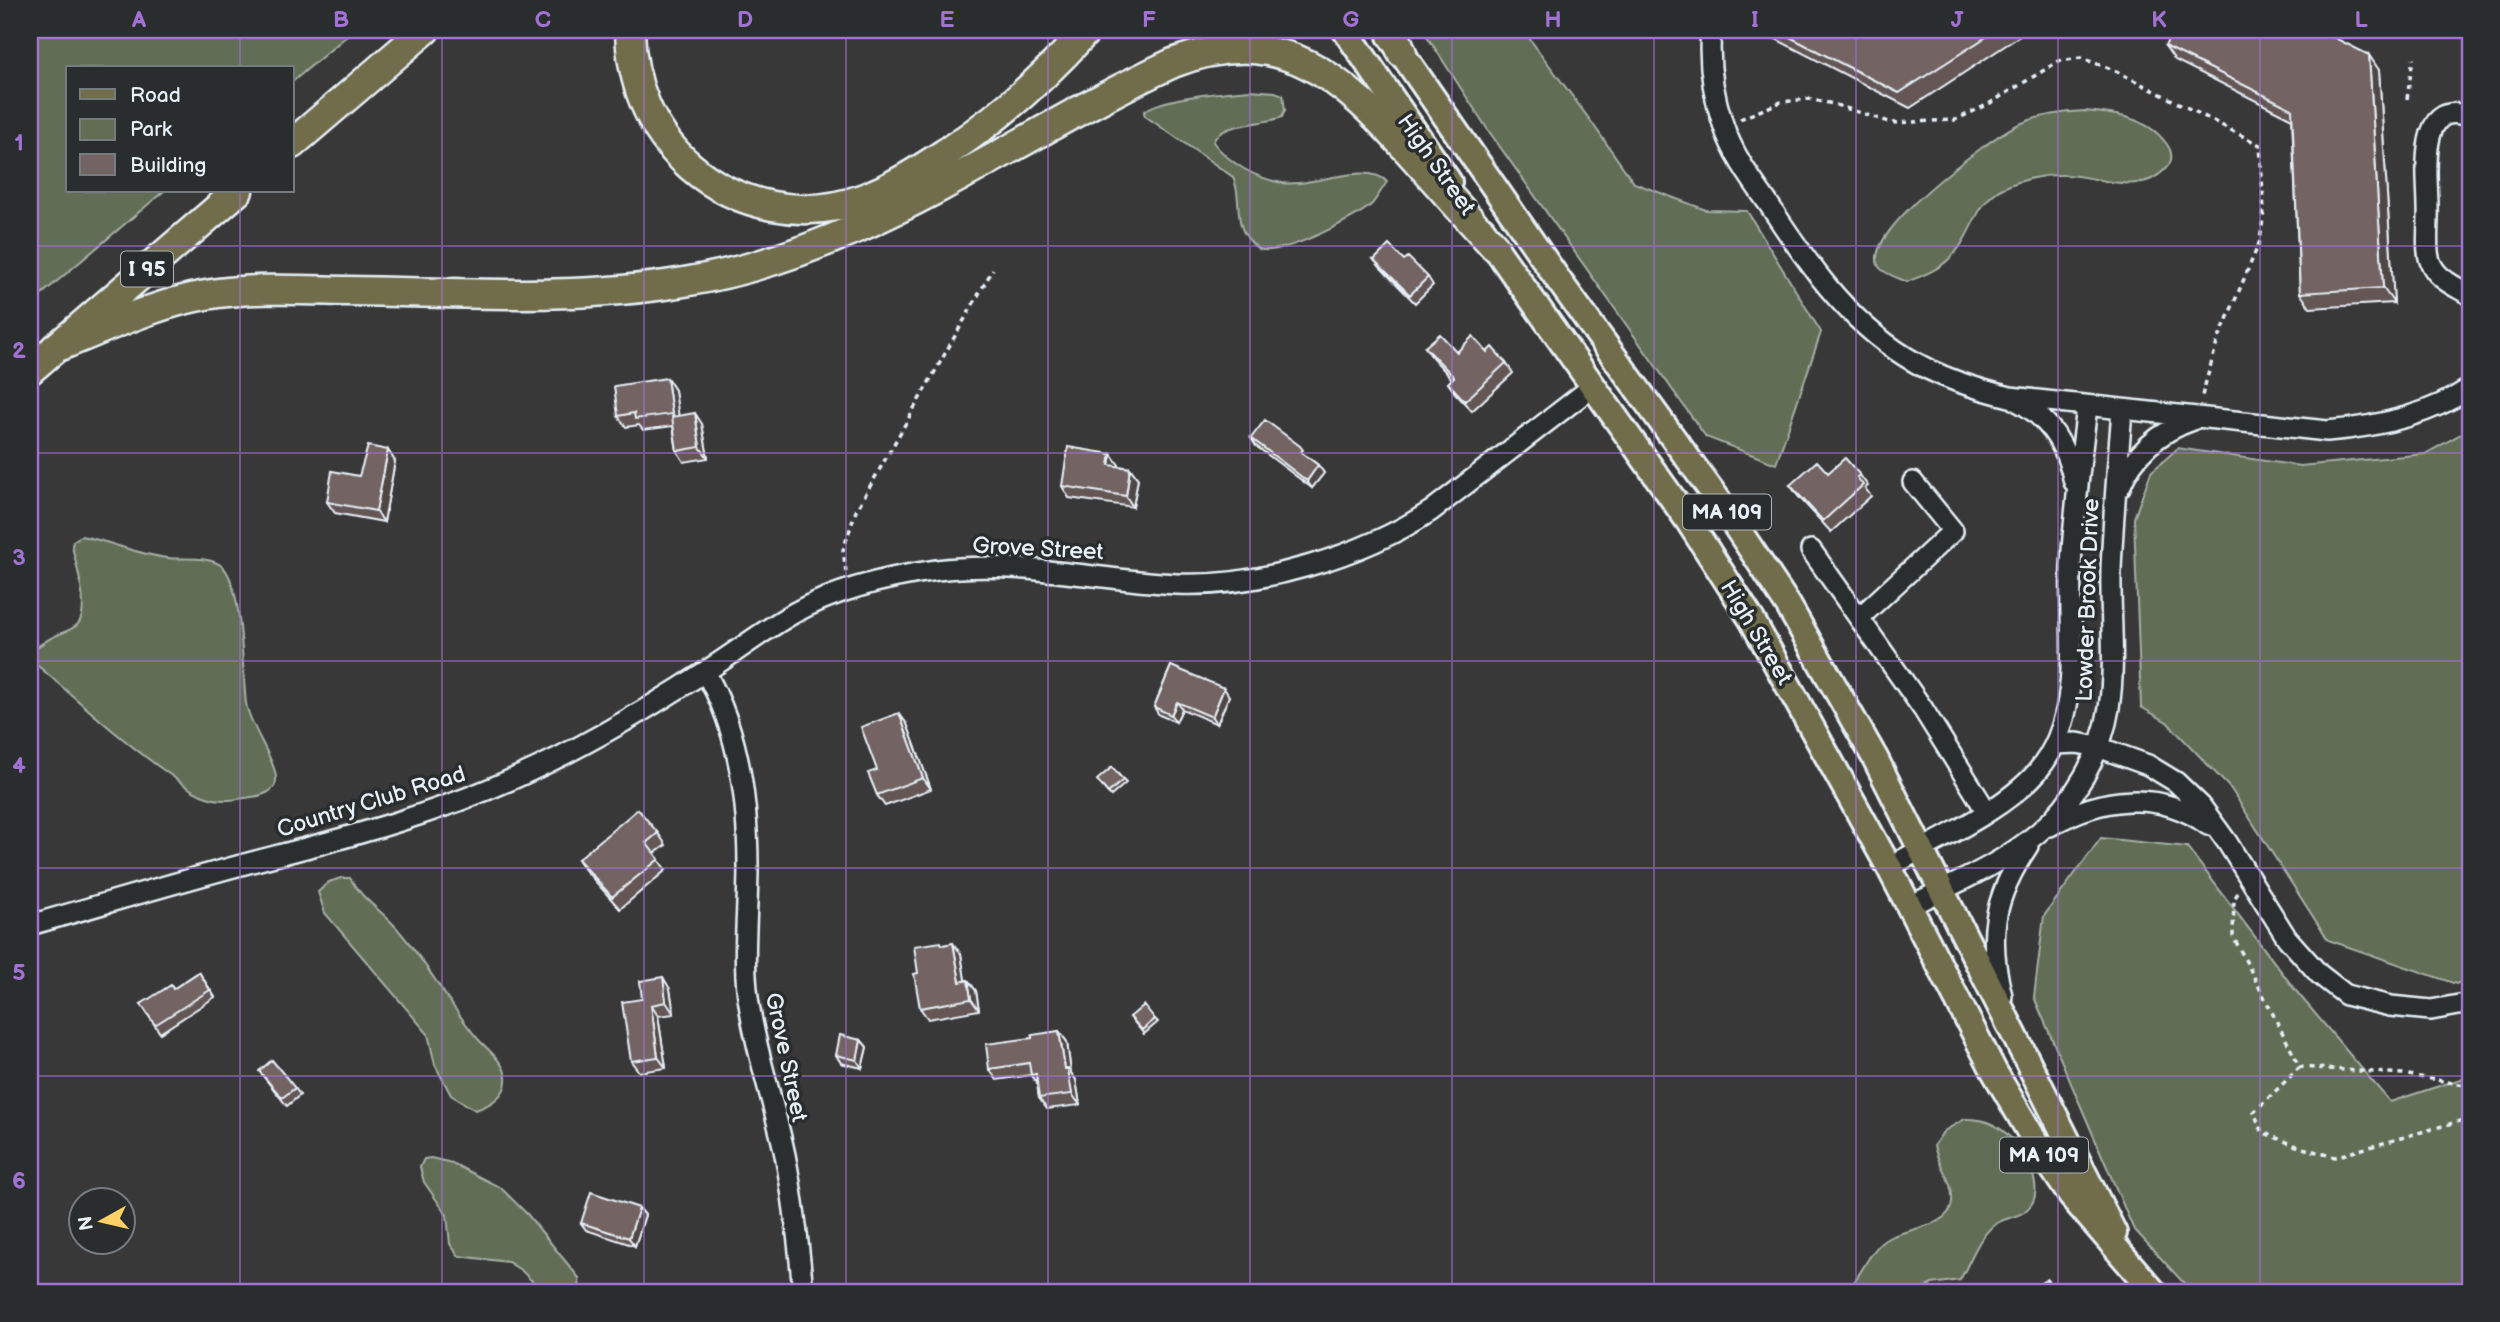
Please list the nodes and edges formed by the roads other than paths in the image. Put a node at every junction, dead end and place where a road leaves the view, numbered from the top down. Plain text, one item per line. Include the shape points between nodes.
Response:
1 (425, 30) edge
2 (630, 30) edge
3 (1087, 30) edge
4 (1345, 30) edge
5 (1386, 30) edge
6 (1711, 30) edge
7 (1398, 41) edge
8 (2470, 117) edge
9 (294, 142) edge
10 (237, 192) edge
11 (1494, 246) junction
12 (2470, 295) edge
13 (55, 348) junction
14 (30, 370) edge
15 (1592, 387) junction
16 (2470, 388) edge
17 (2010, 397) junction
18 (2087, 406) junction
19 (2122, 410) junction
20 (2197, 418) junction
21 (1913, 482) dead end
22 (2076, 502) junction
23 (2114, 508) junction
24 (1811, 550) dead end
25 (1859, 618) junction
26 (705, 672) junction
27 (2055, 744) junction
28 (2098, 747) junction
29 (1987, 812) junction
30 (2039, 832) junction
31 (2228, 842) junction
32 (1922, 849) junction
33 (1889, 867) junction
34 (1943, 890) junction
35 (1910, 906) junction
36 (30, 925) edge
37 (2470, 1003) edge
38 (2012, 1029) junction
39 (2127, 1259) junction
40 (803, 1292) edge
41 (2154, 1292) edge

1 - 9 highway
2 - 3 highway via 643,102 675,152 727,191 765,205 804,209 865,198 933,161 1018,98
4 - 11 main road, High Street / MA 109
5 - 7 main road, High Street / MA 109
6 - 17 street via 1714,90 1724,127 1749,176 1803,257 1880,339 1946,378
7 - 32 main road, High Street / MA 109 via 1559,281 1767,571 1844,701
8 - 12 street via 2458,112 2445,114 2431,128 2427,154 2429,260 2438,276
10 - 13 highway, I 95
11 - 13 highway via 1345,87 1292,57 1235,50 1173,63 859,229 724,275 595,292 223,292 169,305
11 - 15 main road, High Street / MA 109
13 - 14 highway, I 95
15 - 26 street, Grove Street via 1410,525 1342,554 1268,576 1206,585 1025,568 936,570 851,589 796,612
15 - 33 main road, High Street / MA 109 via 1687,519 1752,620
16 - 20 street via 2452,400 2363,428 2309,430
17 - 18 street
17 - 22 street via 2034,411 2059,440 2071,468
18 - 19 street
18 - 22 street, Lowder Brook Drive
19 - 20 street
19 - 23 street, Lowder Brook Drive
20 - 23 street via 2161,435 2140,453 2123,478
21 - 25 street via 1954,531
22 - 27 street, Lowder Brook Drive via 2070,692
23 - 28 street, Lowder Brook Drive via 2112,671 2109,709
24 - 25 street
25 - 29 street
26 - 36 street, Country Club Road via 543,765 466,798 353,835
26 - 40 street, Grove Street via 727,716 742,791 748,867 745,965 749,1010 785,1155
27 - 28 street
27 - 29 street, Lowder Brook Drive via 2027,782
28 - 30 street, Lowder Brook Drive via 2075,791
28 - 31 street via 2148,765 2176,782
29 - 32 street, Lowder Brook Drive
30 - 31 street via 2095,806 2137,800 2180,808
30 - 34 street, Lowder Brook Drive via 2013,852
30 - 38 street via 2010,875 1993,927 1996,972
31 - 37 street via 2287,938 2319,974 2346,995 2431,1010
32 - 33 street, Lowder Brook Drive
32 - 34 main road, High Street / MA 109
33 - 35 main road, High Street / MA 109
34 - 35 street, Lowder Brook Drive
34 - 38 main road, High Street / MA 109
35 - 39 main road, High Street / MA 109 via 2039,1148 2071,1196
38 - 39 main road, High Street / MA 109
39 - 41 main road, High Street / MA 109

